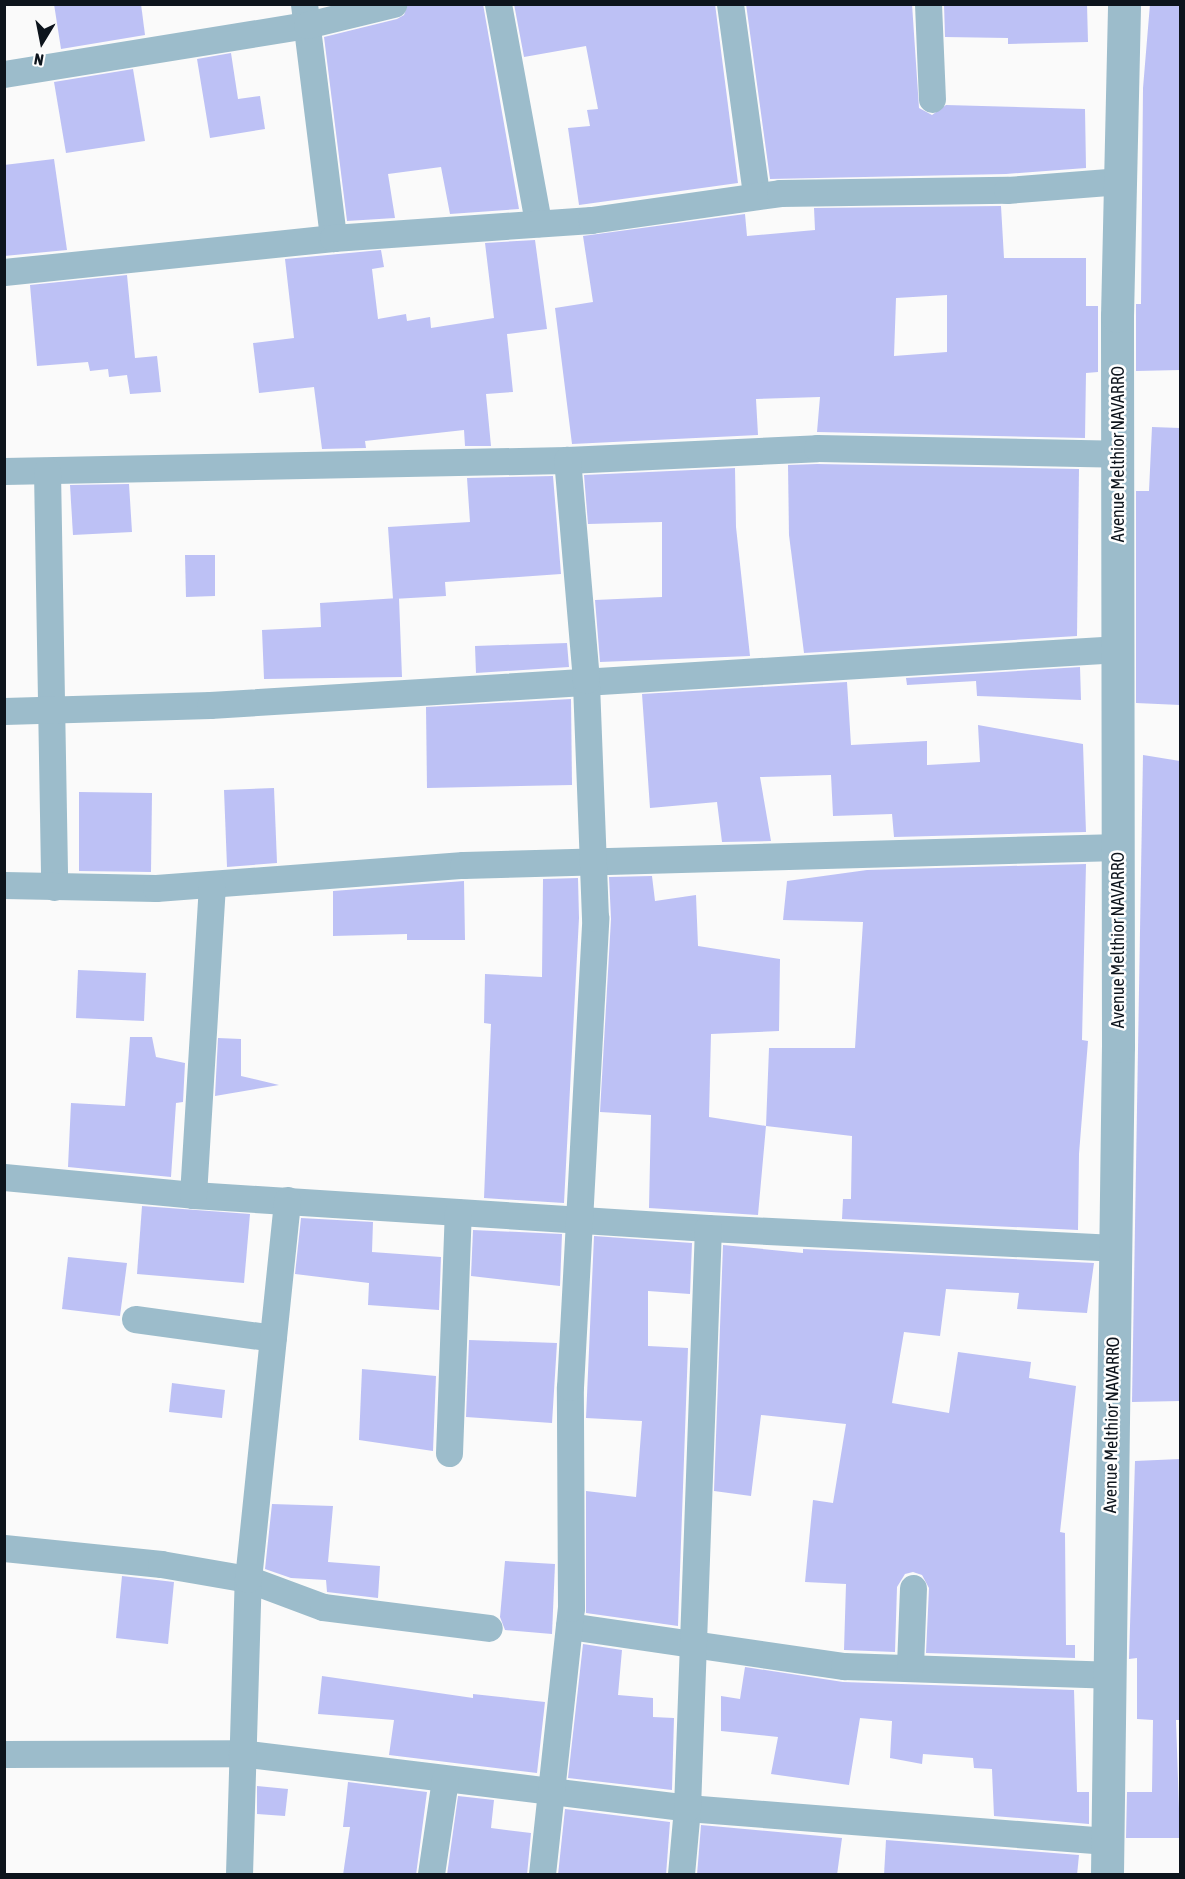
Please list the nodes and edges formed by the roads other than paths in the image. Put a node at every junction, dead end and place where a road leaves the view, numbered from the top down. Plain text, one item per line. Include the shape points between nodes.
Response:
1 (393, 4) edge
2 (498, 4) edge
3 (730, 4) edge
4 (928, 4) edge
5 (1124, 4) edge
6 (306, 15) edge
7 (4, 74) edge
8 (932, 99) dead end
9 (1121, 180) junction
10 (756, 195) junction
11 (538, 224) junction
12 (333, 238) junction
13 (4, 272) edge
14 (1118, 454) junction
15 (567, 460) junction
16 (4, 471) edge
17 (47, 471) junction
18 (1119, 649) junction
19 (586, 680) junction
20 (4, 711) edge
21 (50, 711) junction
22 (1119, 848) junction
23 (594, 860) junction
24 (4, 885) edge
25 (212, 886) junction
26 (54, 887) junction
27 (4, 1177) edge
28 (193, 1195) junction
29 (287, 1200) junction
30 (458, 1212) junction
31 (580, 1220) junction
32 (708, 1228) junction
33 (1115, 1248) junction
34 (135, 1320) dead end
35 (273, 1338) junction
36 (449, 1452) dead end
37 (4, 1548) edge
38 (249, 1579) junction
39 (913, 1588) dead end
40 (569, 1626) junction
41 (489, 1628) dead end
42 (693, 1646) junction
43 (910, 1666) junction
44 (1108, 1675) junction
45 (241, 1753) junction
46 (4, 1754) edge
47 (445, 1779) junction
48 (553, 1794) junction
49 (687, 1808) junction
50 (1107, 1841) junction
51 (239, 1875) edge
52 (431, 1875) edge
53 (542, 1875) edge
54 (681, 1875) edge
55 (1107, 1875) edge

1 - 6 street
2 - 11 street
3 - 10 street
4 - 8 street
5 - 9 street, Avenue Melthior NAVARRO
6 - 7 street
6 - 12 street
9 - 10 street via 1007,190
9 - 14 street, Avenue Melthior NAVARRO
10 - 11 street via 591,220
11 - 12 street
12 - 13 street
14 - 15 street via 817,448
14 - 18 street, Avenue Melthior NAVARRO
15 - 17 street
15 - 19 street
16 - 17 street
17 - 21 street
18 - 19 street
18 - 22 street, Avenue Melthior NAVARRO
19 - 21 street via 210,705
19 - 23 street
20 - 21 street
21 - 26 street
22 - 23 street
22 - 33 street, Avenue Melthior NAVARRO
23 - 25 street via 328,874
23 - 31 street via 591,1041
24 - 26 street
25 - 26 street
25 - 28 street
27 - 28 street
28 - 29 street
29 - 30 street
29 - 35 street
30 - 31 street
30 - 36 street
31 - 32 street
31 - 40 street via 570,1388
32 - 33 street
32 - 42 street
33 - 44 street, Avenue Melthior NAVARRO
34 - 35 street
35 - 38 street
37 - 38 street via 161,1564
38 - 41 street via 323,1607
38 - 45 street
39 - 43 street
40 - 42 street
40 - 48 street
42 - 43 street via 844,1666
42 - 49 street
43 - 44 street
44 - 50 street, Avenue Melthior NAVARRO
45 - 46 street
45 - 47 street
45 - 51 street
47 - 48 street
47 - 52 street
48 - 49 street
48 - 53 street
49 - 50 street
49 - 54 street
50 - 55 street, Avenue Melthior NAVARRO

